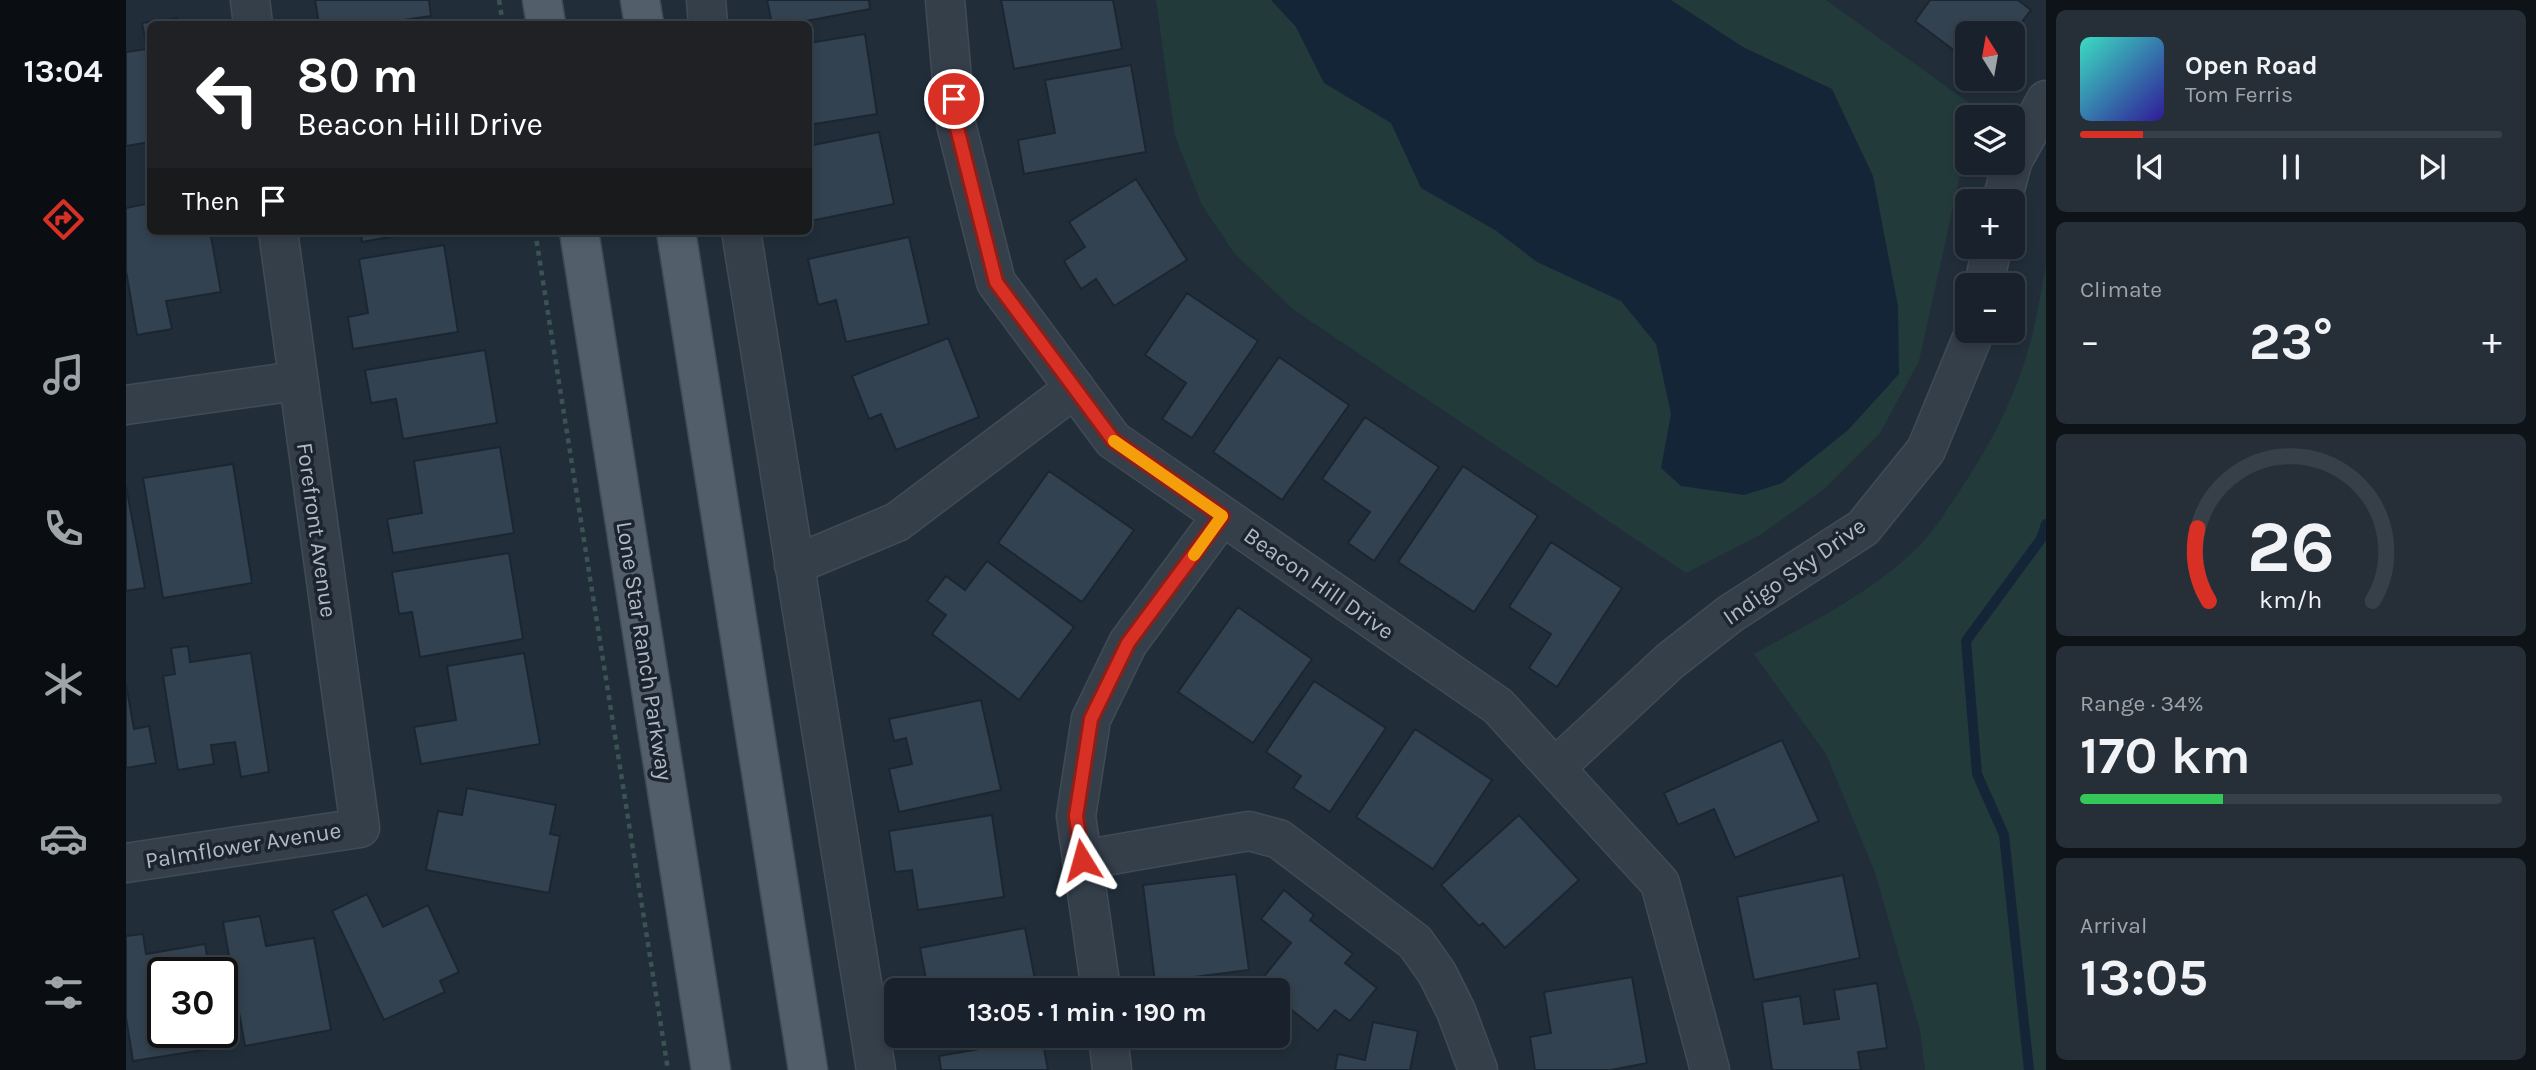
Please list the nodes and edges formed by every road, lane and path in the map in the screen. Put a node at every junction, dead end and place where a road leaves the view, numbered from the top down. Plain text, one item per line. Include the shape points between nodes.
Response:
1 (250, 0) edge
2 (499, 0) edge
3 (542, 0) edge
4 (640, 0) edge
5 (706, 0) edge
6 (945, 0) edge
7 (253, 21) edge
8 (502, 21) edge
9 (546, 21) edge
10 (644, 21) edge
11 (708, 21) edge
12 (2046, 100) edge
13 (2025, 139) edge
14 (278, 235) edge
15 (536, 235) edge
16 (580, 235) edge
17 (677, 235) edge
18 (742, 235) edge
19 (1970, 343) edge
20 (296, 381) junction
21 (1075, 388) junction
22 (126, 405) edge
23 (1222, 516) junction
24 (794, 565) junction
25 (1555, 768) junction
26 (360, 828) joint
27 (1082, 860) junction
28 (126, 863) edge
29 (1099, 978) edge
30 (1109, 1048) edge
31 (668, 1070) edge
32 (711, 1070) edge
33 (808, 1070) edge
34 (876, 1070) edge
35 (1112, 1070) edge
36 (1478, 1070) edge
37 (1710, 1070) edge

1 - 7 street
2 - 8 path
3 - 9 main road
4 - 10 main road
5 - 11 street
6 - 21 street, Beacon Hill Drive via 956,124 996,282
12 - 13 street
14 - 20 street, Forefront Avenue
15 - 31 path
16 - 32 main road, Lone Star Ranch Parkway
17 - 33 main road
18 - 24 street
19 - 25 street, Indigo Sky Drive via 1926,450 1863,528 1700,637
20 - 22 street
20 - 26 street, Forefront Avenue
21 - 23 street, Beacon Hill Drive via 1113,440
21 - 24 street via 897,522
23 - 25 street, Beacon Hill Drive via 1498,706
23 - 27 street via 1128,643 1091,719 1076,816
24 - 34 street
25 - 37 street, Beacon Hill Drive via 1660,883
26 - 28 street, Palmflower Avenue
27 - 29 street
27 - 36 street via 1249,831 1279,839 1415,942 1456,1011
30 - 35 street

